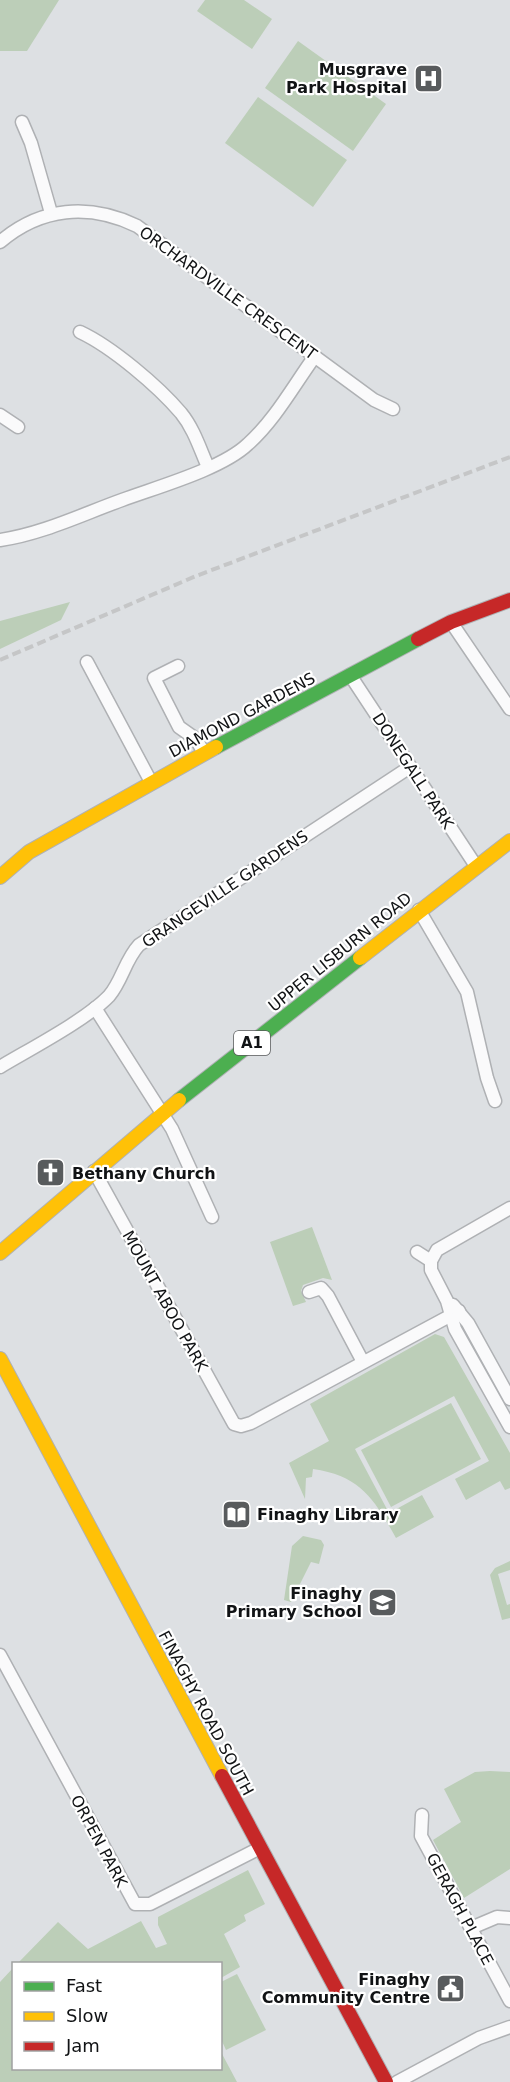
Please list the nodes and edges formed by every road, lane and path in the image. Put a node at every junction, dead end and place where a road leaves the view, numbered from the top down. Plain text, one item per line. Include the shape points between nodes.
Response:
1 (22, 122) dead end
2 (51, 213) junction
3 (0, 242) edge
4 (80, 332) dead end
5 (315, 356) junction
6 (393, 409) dead end
7 (0, 415) edge
8 (18, 428) dead end
9 (208, 467) junction
10 (0, 540) edge
11 (510, 600) edge
12 (451, 622) junction
13 (87, 662) dead end
14 (178, 666) dead end
15 (350, 675) junction
16 (510, 709) edge
17 (204, 753) junction
18 (410, 767) junction
19 (151, 782) junction
20 (510, 841) edge
21 (476, 866) junction
22 (0, 876) edge
23 (419, 910) junction
24 (95, 1008) junction
25 (0, 1067) edge
26 (495, 1101) dead end
27 (160, 1115) junction
28 (94, 1172) junction
29 (510, 1208) edge
30 (212, 1217) dead end
31 (417, 1252) dead end
32 (0, 1253) edge
33 (431, 1262) junction
34 (309, 1292) dead end
35 (455, 1313) junction
36 (0, 1359) edge
37 (363, 1362) junction
38 (510, 1399) edge
39 (510, 1427) edge
40 (0, 1655) edge
41 (422, 1815) dead end
42 (260, 1848) junction
43 (510, 1918) edge
44 (471, 1928) junction
45 (510, 2001) edge
46 (510, 2027) edge
47 (386, 2082) edge
48 (397, 2082) edge

1 - 2 street via 32,143
2 - 3 street, ORCHARDVILLE CRESCENT via 17,228
2 - 5 street, ORCHARDVILLE CRESCENT via 100,212 137,226
4 - 9 street via 101,342 181,414
5 - 6 street, ORCHARDVILLE CRESCENT via 374,400
5 - 9 street via 248,445
7 - 8 street
9 - 10 street via 56,524
11 - 12 street, DIAMOND GARDENS
12 - 15 street, DIAMOND GARDENS
12 - 16 street
13 - 19 street
14 - 17 street via 154,678 179,727 196,739
15 - 17 street, DIAMOND GARDENS
15 - 18 street, DONEGALL PARK
17 - 19 street, DIAMOND GARDENS
18 - 21 street, DONEGALL PARK
18 - 24 street, GRANGEVILLE GARDENS via 139,945 129,956 110,995
19 - 22 street, DIAMOND GARDENS via 30,852
20 - 21 street, UPPER LISBURN ROAD / A1
21 - 23 street, UPPER LISBURN ROAD / A1
23 - 26 street via 467,992
23 - 27 street, UPPER LISBURN ROAD / A1
24 - 25 street, GRANGEVILLE GARDENS
24 - 27 street
27 - 28 street, UPPER LISBURN ROAD / A1
27 - 30 street via 172,1130
28 - 32 street, UPPER LISBURN ROAD / A1
28 - 37 street, MOUNT ABOO PARK via 234,1424 251,1424
29 - 33 street via 443,1246
31 - 33 street
33 - 35 street via 431,1270
34 - 37 street via 321,1288 328,1296
35 - 37 street
35 - 38 street
35 - 39 street via 459,1335
36 - 42 street, FINAGHY ROAD SOUTH
40 - 42 street, ORPEN PARK via 135,1904 150,1904
41 - 44 street, GERAGH PLACE via 421,1836
42 - 47 street, FINAGHY ROAD SOUTH
43 - 44 street via 497,1917
44 - 45 street, GERAGH PLACE
46 - 48 street via 479,2038

